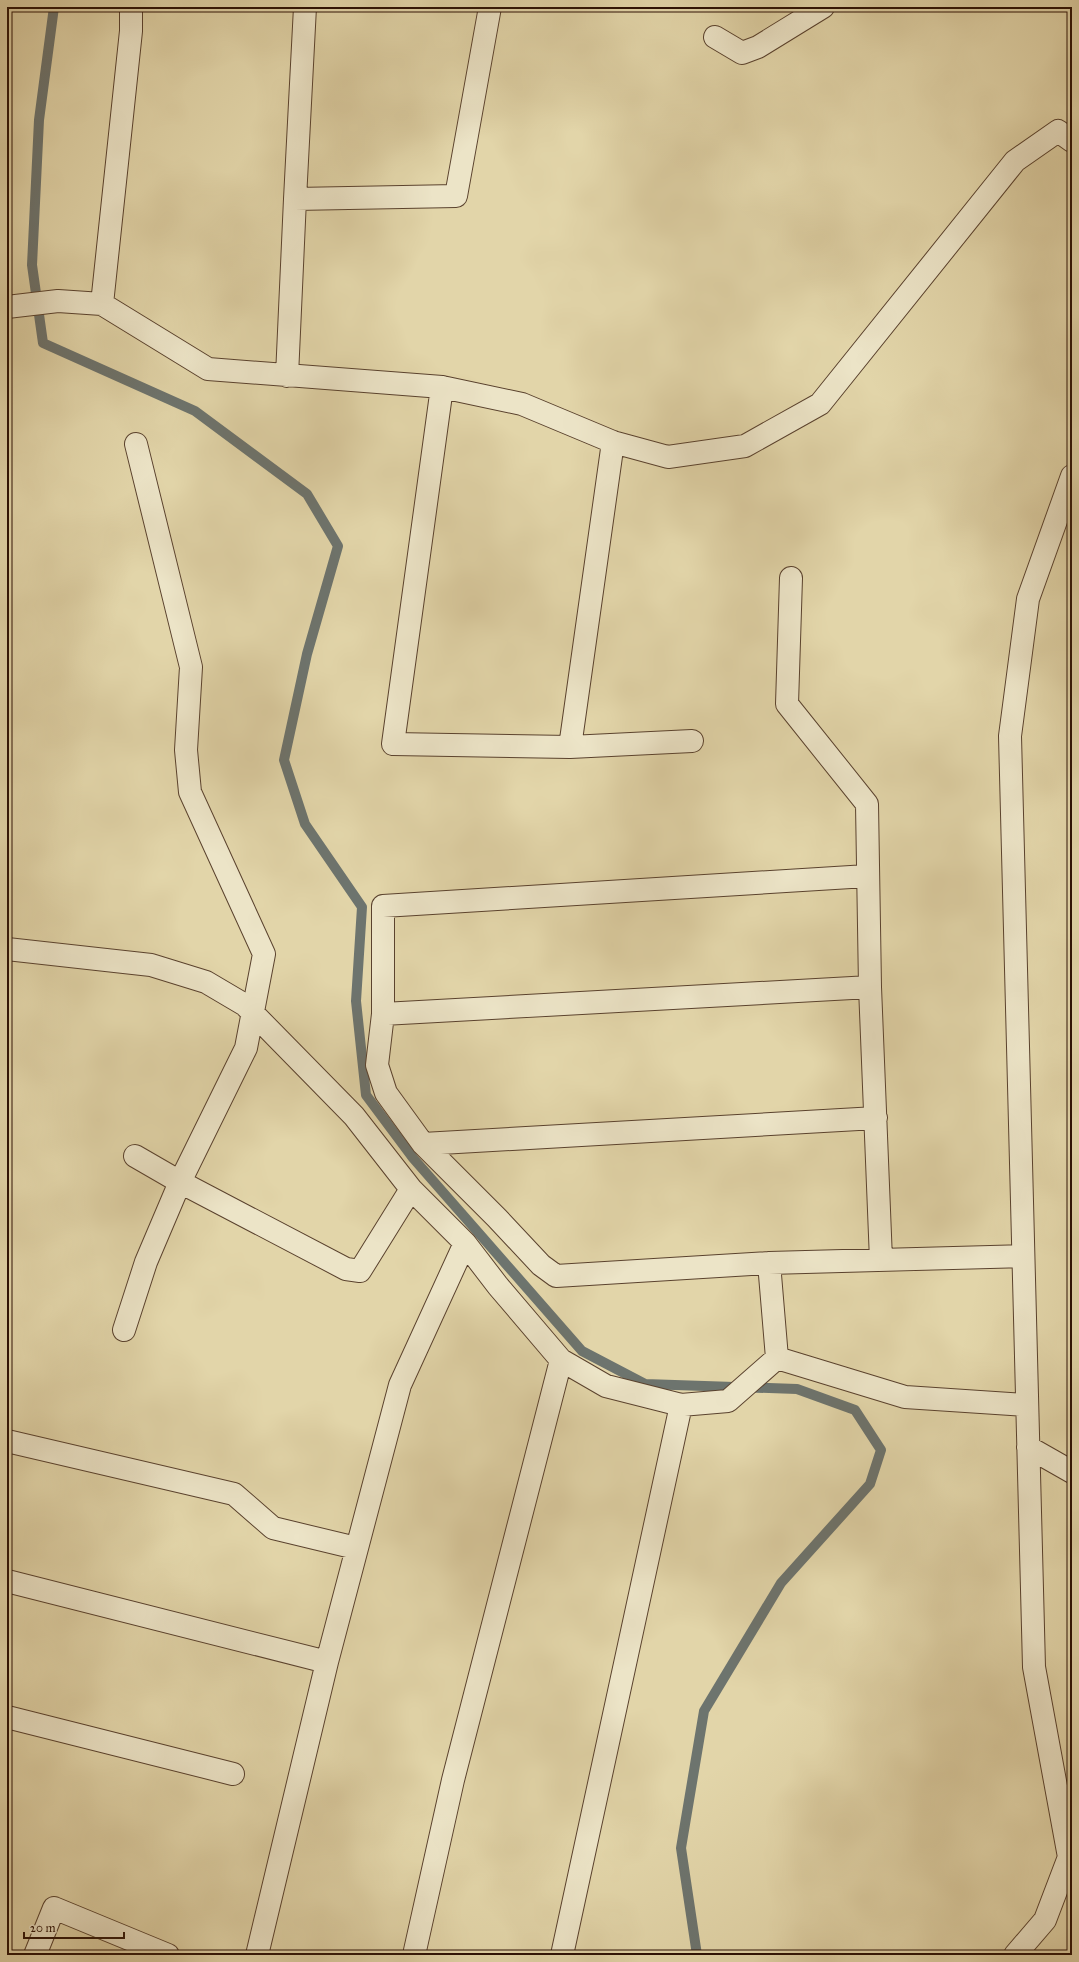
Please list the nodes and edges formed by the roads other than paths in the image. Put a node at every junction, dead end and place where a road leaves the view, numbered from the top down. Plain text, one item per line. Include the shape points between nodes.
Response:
1 (131, 7) edge
2 (304, 7) edge
3 (490, 7) edge
4 (823, 7) edge
5 (715, 37) dead end
6 (1072, 141) edge
7 (295, 199) junction
8 (102, 304) junction
9 (7, 307) edge
10 (286, 376) junction
11 (442, 387) junction
12 (613, 442) junction
13 (136, 444) dead end
14 (1072, 476) edge
15 (791, 578) dead end
16 (692, 741) dead end
17 (570, 747) junction
18 (867, 876) junction
19 (7, 949) edge
20 (870, 987) junction
21 (254, 1014) junction
22 (383, 1014) junction
23 (876, 1118) junction
24 (422, 1144) junction
25 (135, 1156) dead end
26 (180, 1182) junction
27 (411, 1189) junction
28 (465, 1243) junction
29 (1023, 1256) junction
30 (881, 1260) junction
31 (768, 1263) junction
32 (124, 1330) dead end
33 (777, 1358) junction
34 (561, 1360) junction
35 (681, 1405) junction
36 (1027, 1405) junction
37 (7, 1441) edge
38 (1028, 1447) junction
39 (1072, 1472) edge
40 (356, 1548) junction
41 (7, 1581) edge
42 (327, 1662) junction
43 (7, 1717) edge
44 (233, 1774) dead end
45 (35, 1955) edge
46 (168, 1955) edge
47 (257, 1955) edge
48 (414, 1955) edge
49 (562, 1955) edge
50 (1015, 1955) edge

1 - 8 street via 131,31
2 - 7 street
3 - 7 street via 456,196
4 - 5 street via 758,47 742,53
6 - 12 street via 1058,131 1015,162 820,404 745,446 668,457
7 - 10 street
8 - 9 street via 58,301
8 - 10 street via 208,370
10 - 11 street
11 - 12 street via 522,404
11 - 17 street via 393,744
12 - 17 street
13 - 21 street via 190,666 186,750 190,792 264,954
14 - 29 street via 1028,599 1010,736
15 - 18 street via 787,704 867,804
16 - 17 street
18 - 20 street
18 - 22 street via 383,906
19 - 21 street via 150,965 206,982 245,1005
20 - 22 street
20 - 23 street
21 - 26 street via 246,1048
21 - 27 street via 354,1116
22 - 24 street via 378,1065 386,1093
23 - 24 street
23 - 30 street
24 - 31 street via 541,1265 556,1276
25 - 26 street
26 - 27 street via 346,1269 360,1271
26 - 32 street via 146,1262
27 - 28 street
28 - 34 street
28 - 40 street via 400,1385
29 - 30 street
29 - 36 street
30 - 31 street
31 - 33 street
33 - 35 street via 728,1402
33 - 36 street via 905,1397
34 - 35 street via 606,1386
34 - 48 street via 454,1772
35 - 49 street
36 - 38 street
37 - 40 street via 234,1494 273,1528
38 - 39 street
38 - 50 street via 1034,1667 1069,1857 1045,1920
40 - 42 street
41 - 42 street
42 - 47 street
43 - 44 street
45 - 46 street via 54,1908

